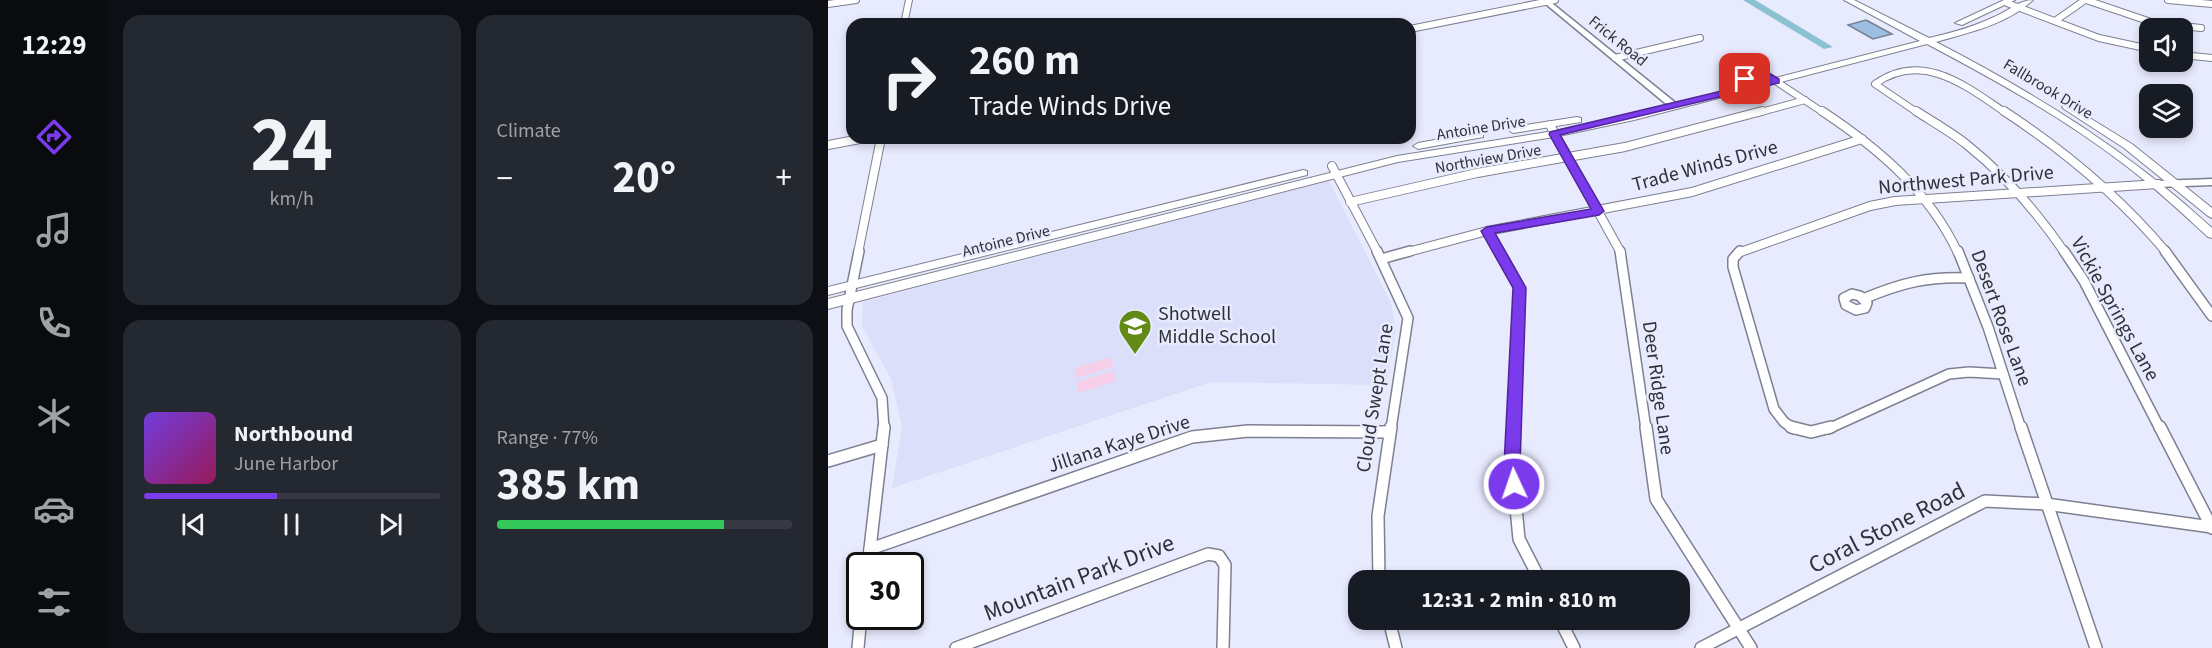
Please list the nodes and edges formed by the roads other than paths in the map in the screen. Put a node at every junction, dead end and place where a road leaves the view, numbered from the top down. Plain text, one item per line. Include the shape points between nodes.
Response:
1 (856, 0) edge
2 (909, 0) edge
3 (1848, 0) edge
4 (1862, 0) edge
5 (2086, 0) edge
6 (2168, 0) edge
7 (1548, 1) edge
8 (2010, 1) edge
9 (828, 4) edge
10 (2024, 4) edge
11 (2212, 4) edge
12 (905, 18) edge
13 (2062, 18) junction
14 (2055, 21) junction
15 (1416, 28) edge
16 (2200, 28) dead end
17 (1925, 36) junction
18 (1700, 38) dead end
19 (2139, 45) edge
20 (2139, 46) edge
21 (2193, 56) edge
22 (2203, 57) junction
23 (1615, 58) junction
24 (2212, 58) edge
25 (2212, 66) edge
26 (1770, 77) junction
27 (1805, 100) junction
28 (1670, 103) junction
29 (1552, 129) junction
30 (1862, 139) junction
31 (846, 142) edge
32 (880, 144) edge
33 (828, 145) edge
34 (1567, 159) junction
35 (1334, 170) junction
36 (2212, 182) edge
37 (2175, 183) junction
38 (2158, 184) junction
39 (2104, 187) junction
40 (2018, 192) junction
41 (1926, 199) junction
42 (1350, 202) junction
43 (1599, 211) junction
44 (2212, 214) edge
45 (1134, 220) junction
46 (1487, 231) junction
47 (2212, 234) edge
48 (1381, 259) junction
49 (1969, 278) junction
50 (852, 284) junction
51 (828, 291) edge
52 (849, 298) junction
53 (1863, 299) dead end
54 (828, 304) edge
55 (2212, 316) edge
56 (2003, 374) junction
57 (1389, 432) junction
58 (882, 445) junction
59 (828, 461) edge
60 (2046, 504) junction
61 (2212, 528) edge
62 (870, 549) junction
63 (869, 552) edge
64 (1379, 570) edge
65 (1535, 570) edge
66 (1738, 629) junction
67 (860, 630) edge
68 (1392, 630) edge
69 (1565, 630) edge
70 (858, 648) edge
71 (956, 648) edge
72 (1223, 648) edge
73 (1396, 648) edge
74 (1574, 648) edge
75 (1701, 648) edge
76 (1751, 648) edge
77 (2096, 648) edge

1 - 9 street
2 - 12 street
3 - 17 main road, Fallbrook Drive
4 - 17 main road, Fallbrook Drive
5 - 13 street
5 - 16 street via 2154,23
6 - 11 street
7 - 15 street
7 - 23 street, Frick Road
8 - 10 street
8 - 17 main road, Antoine Drive
10 - 13 street
10 - 14 street
10 - 17 main road, Antoine Drive via 1981,25
13 - 14 street
13 - 19 street
14 - 20 street via 2099,38
17 - 26 main road, Antoine Drive
17 - 37 main road, Fallbrook Drive via 2015,78 2087,119
17 - 38 main road, Fallbrook Drive via 2072,121
18 - 23 street
21 - 22 street
22 - 24 street
22 - 25 street
23 - 28 street, Frick Road
26 - 27 street, Desert Rose Lane
26 - 28 main road, Antoine Drive
27 - 30 street, Desert Rose Lane
27 - 34 street, Northview Drive
28 - 29 main road, Antoine Drive
29 - 34 street, Deer Ridge Lane
29 - 35 main road, Antoine Drive
30 - 41 street, Desert Rose Lane
30 - 43 street, Trade Winds Drive via 1692,192
31 - 33 street
32 - 50 street
34 - 42 street, Northview Drive via 1477,173
34 - 43 street, Deer Ridge Lane
35 - 42 street, Cloud Swept Lane
35 - 45 main road, Antoine Drive
36 - 37 street, Northwest Park Drive
37 - 38 street, Northwest Park Drive
37 - 44 main road, Fallbrook Drive
38 - 39 street, Northwest Park Drive
38 - 47 main road, Fallbrook Drive
39 - 40 street, Northwest Park Drive
39 - 40 street, Vickie Springs Lane via 2033,130 1933,72 1914,69 1875,84 1966,144
39 - 55 street via 2161,246
40 - 41 street, Northwest Park Drive
40 - 61 street, Vickie Springs Lane via 2084,281
41 - 49 street, Desert Rose Lane via 1951,237
41 - 56 street, Northwest Park Drive via 1870,206 1738,251 1733,267 1774,409 1790,428 1807,432 1827,429 1949,374
42 - 48 street, Cloud Swept Lane
43 - 46 street, Trade Winds Drive
43 - 66 street, Deer Ridge Lane via 1620,249 1656,499
45 - 50 main road, Antoine Drive
45 - 52 main road, Antoine Drive
46 - 48 street, Trade Winds Drive
46 - 65 street via 1520,288 1512,466 1519,539
48 - 57 street, Cloud Swept Lane via 1408,318
49 - 53 street via 1913,279
49 - 56 street, Desert Rose Lane
50 - 51 main road, Antoine Drive
50 - 52 street
52 - 54 main road, Antoine Drive
52 - 58 street via 847,326 882,398
56 - 60 street, Desert Rose Lane
57 - 62 street, Jillana Kaye Drive via 1248,431 1192,437
57 - 64 street, Cloud Swept Lane via 1378,516
58 - 59 street
58 - 62 street
60 - 61 street, Coral Stone Road
60 - 66 street, Coral Stone Road via 1985,501
60 - 77 street, Desert Rose Lane
62 - 63 street
66 - 75 street, Coral Stone Road
66 - 76 street, Deer Ridge Lane
67 - 70 street
68 - 73 street
69 - 74 street
71 - 72 street, Mountain Park Drive via 1208,554 1219,556 1226,565

